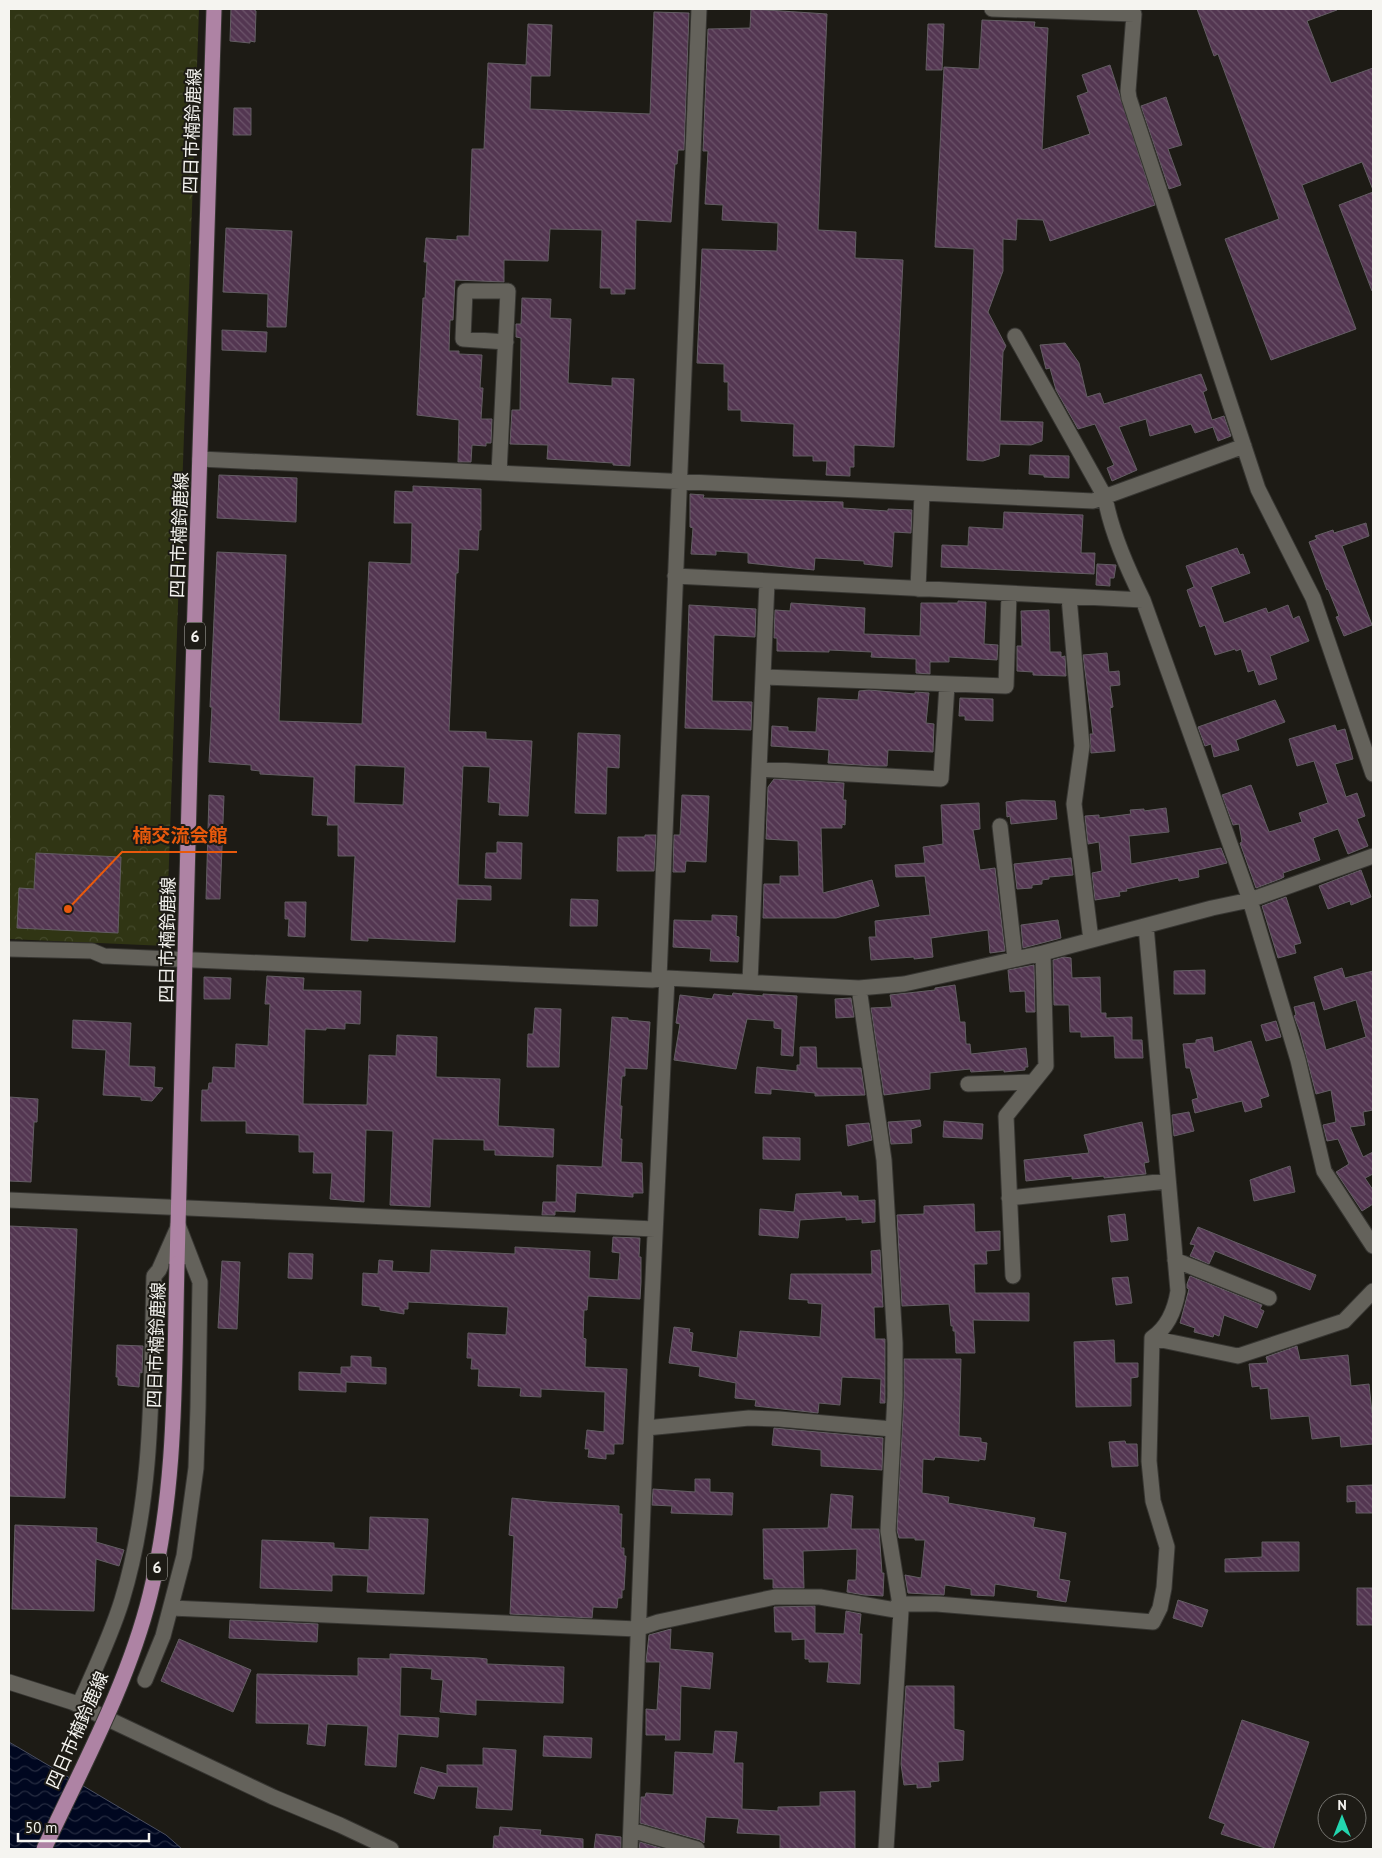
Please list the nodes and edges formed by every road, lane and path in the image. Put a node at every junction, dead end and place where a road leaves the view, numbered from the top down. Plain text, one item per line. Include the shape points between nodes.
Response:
1 (214, 9) edge
2 (700, 9) edge
3 (992, 9) edge
4 (1129, 12) edge
5 (1015, 336) dead end
6 (506, 342) dead end
7 (1244, 446) junction
8 (200, 459) junction
9 (499, 473) junction
10 (678, 482) junction
11 (922, 494) junction
12 (1105, 497) junction
13 (675, 576) junction
14 (767, 582) junction
15 (918, 589) junction
16 (1009, 594) junction
17 (1069, 597) junction
18 (1143, 600) junction
19 (764, 677) junction
20 (947, 685) junction
21 (759, 769) junction
22 (1373, 774) edge
23 (1000, 826) dead end
24 (1373, 856) edge
25 (1250, 900) junction
26 (1146, 926) junction
27 (1092, 940) junction
28 (9, 949) edge
29 (1043, 953) junction
30 (1015, 959) junction
31 (186, 960) junction
32 (663, 978) junction
33 (750, 982) junction
34 (859, 988) junction
35 (1033, 1082) junction
36 (968, 1084) dead end
37 (1168, 1181) junction
38 (1009, 1198) junction
39 (9, 1200) edge
40 (179, 1208) junction
41 (178, 1225) junction
42 (655, 1229) junction
43 (1373, 1246) edge
44 (1175, 1260) junction
45 (1013, 1276) dead end
46 (1373, 1291) edge
47 (1269, 1298) dead end
48 (1152, 1338) junction
49 (646, 1428) junction
50 (892, 1429) junction
51 (899, 1607) junction
52 (171, 1608) junction
53 (637, 1629) junction
54 (145, 1680) dead end
55 (9, 1682) edge
56 (79, 1706) junction
57 (631, 1830) junction
58 (44, 1849) edge
59 (391, 1849) edge
60 (630, 1849) edge
61 (698, 1849) edge
62 (886, 1849) edge

1 - 8 main road, 四日市楠鈴鹿線 / 6
2 - 10 street
3 - 4 street
4 - 7 street via 1134,14 1129,98
5 - 12 street
6 - 9 street
7 - 12 street
7 - 22 street via 1258,489 1313,598
8 - 9 street
8 - 31 main road, 四日市楠鈴鹿線 / 6
9 - 10 street
10 - 11 street
10 - 13 street
11 - 12 street via 1093,502
11 - 15 street
12 - 18 street via 1108,513
13 - 14 street
13 - 32 street
14 - 15 street
14 - 19 street
15 - 16 street
16 - 17 street
16 - 20 street via 1006,686
17 - 18 street
17 - 27 street via 1082,746 1074,804
18 - 25 street
19 - 20 street
19 - 21 street
20 - 21 street via 941,779
21 - 33 street
23 - 30 street
24 - 25 street
25 - 26 street
25 - 43 street via 1298,1060 1324,1171
26 - 27 street
26 - 37 street
27 - 29 street
28 - 31 street
29 - 30 street
29 - 35 street via 1046,1066
30 - 34 street via 904,984
31 - 32 street via 642,980
31 - 40 main road, 四日市楠鈴鹿線 / 6
32 - 33 street
32 - 42 street
33 - 34 street
34 - 50 street via 884,1160 894,1343
35 - 36 street
35 - 38 street via 1006,1116
37 - 38 street
37 - 44 street
38 - 45 street
39 - 40 street
40 - 41 main road, 四日市楠鈴鹿線 / 6
40 - 42 street
41 - 52 street via 200,1282 198,1407 196,1468 184,1556
41 - 56 street via 160,1270 154,1276 148,1457 137,1538 122,1600
41 - 58 main road, 四日市楠鈴鹿線 / 6, bridge via 170,1483 156,1570 141,1627 110,1706
42 - 49 street
44 - 47 street
44 - 48 street via 1178,1292 1175,1310 1160,1333
46 - 48 street via 1344,1321 1238,1356
48 - 51 street via 1149,1461 1153,1501 1168,1547 1164,1588 1153,1622 937,1604
49 - 50 street via 749,1418
49 - 53 street
50 - 51 street via 888,1531
51 - 53 street via 820,1597 775,1597
51 - 62 street
52 - 53 street
52 - 54 street
53 - 57 street
55 - 56 street
56 - 59 street
57 - 60 street
57 - 61 street

